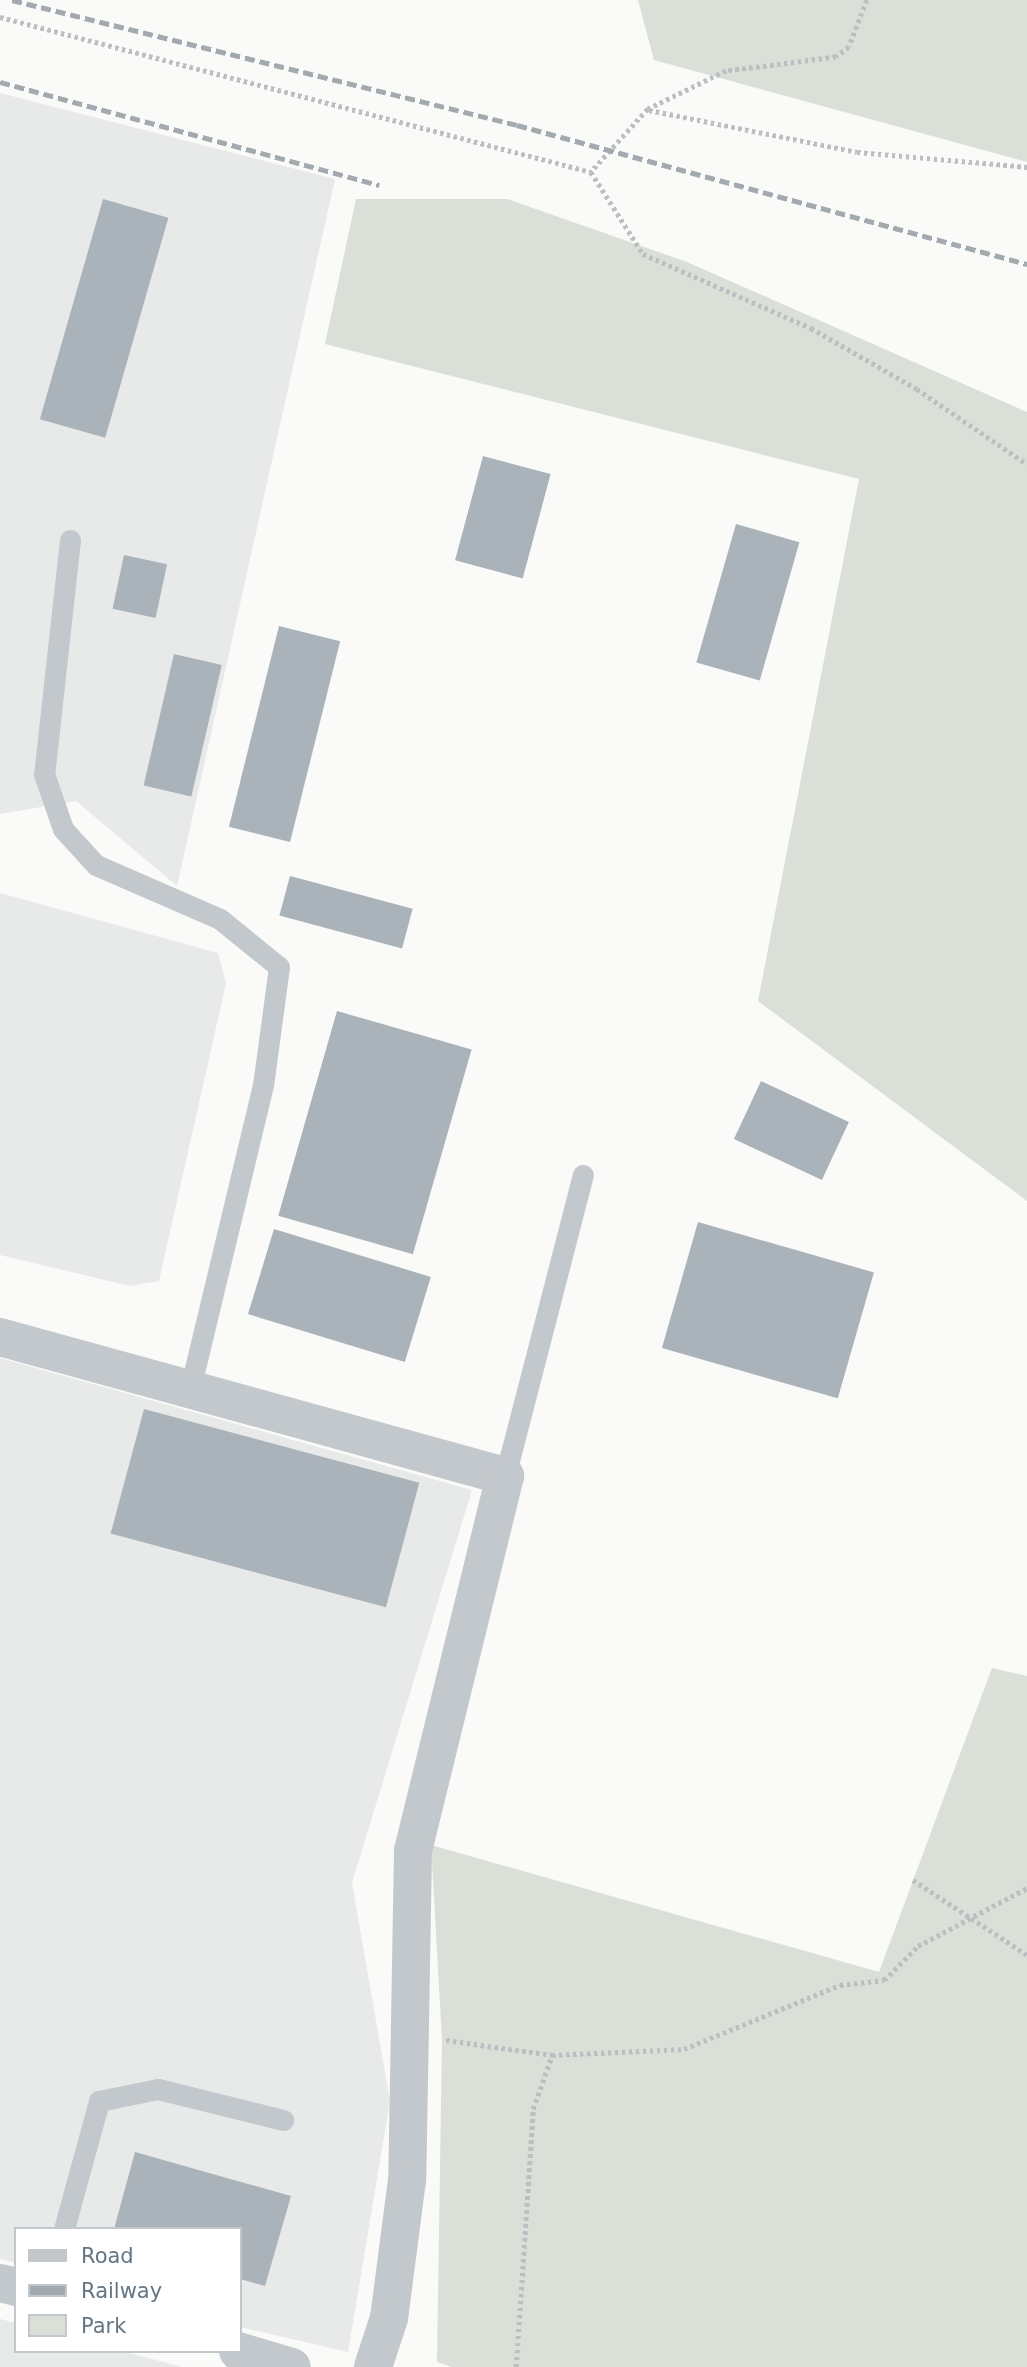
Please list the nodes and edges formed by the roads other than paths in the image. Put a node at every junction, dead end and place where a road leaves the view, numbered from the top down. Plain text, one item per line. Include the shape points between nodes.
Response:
1 (70, 540) dead end
2 (583, 1175) dead end
3 (0, 1336) edge
4 (190, 1389) junction
5 (505, 1476) junction
6 (284, 2120) dead end
7 (65, 2227) edge
8 (242, 2352) edge
9 (292, 2367) edge
10 (373, 2367) edge

1 - 4 lane via 44,774 63,829 96,865 220,919 279,967 263,1085
2 - 5 lane
3 - 4 street
4 - 5 street
5 - 10 street via 413,1851 414,2036 407,2180 390,2318
6 - 7 lane via 158,2089 99,2101
8 - 9 street

